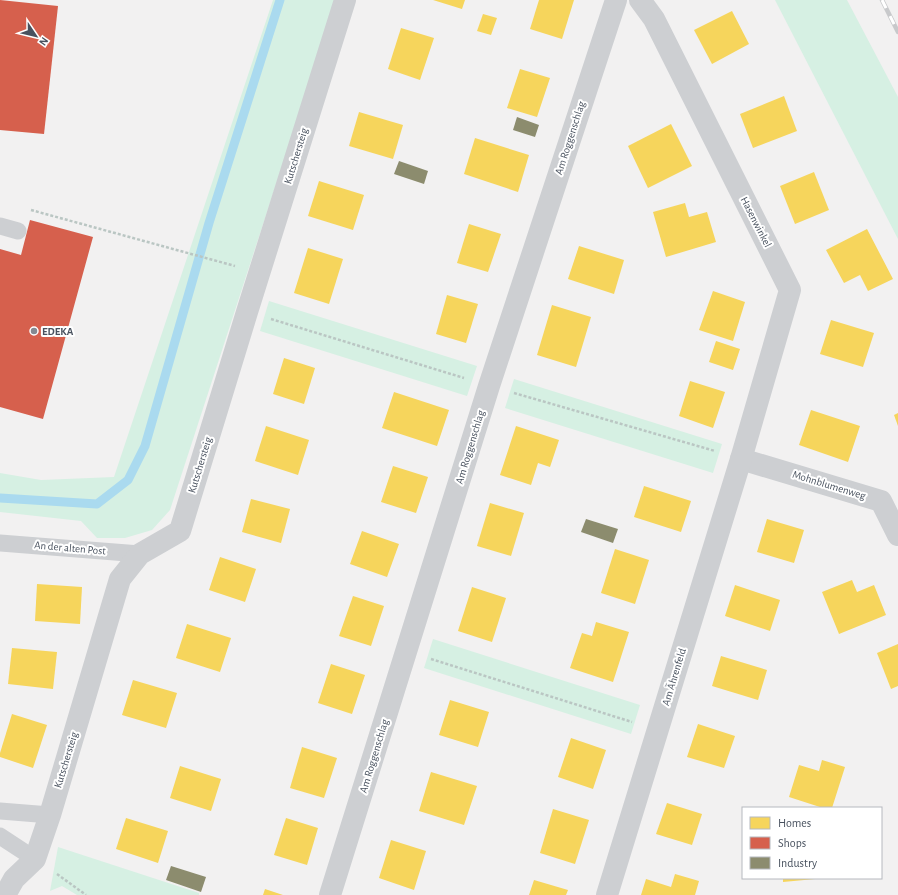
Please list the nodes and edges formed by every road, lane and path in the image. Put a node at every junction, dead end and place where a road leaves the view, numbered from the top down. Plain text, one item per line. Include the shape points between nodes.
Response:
1 (345, 0) edge
2 (616, 0) edge
3 (640, 0) edge
4 (31, 210) dead end
5 (0, 226) edge
6 (18, 231) dead end
7 (216, 261) dead end
8 (741, 459) junction
9 (898, 535) edge
10 (0, 542) edge
11 (140, 554) junction
12 (406, 652) junction
13 (657, 730) junction
14 (0, 811) edge
15 (50, 815) junction
16 (0, 836) edge
17 (35, 859) junction
18 (5, 895) edge
19 (86, 895) edge
20 (330, 895) edge
21 (607, 895) edge

1 - 11 street, Kutschersteig via 180,531
2 - 12 street, Am Roggenschlag via 489,386
3 - 8 street, Hasenwinkel via 654,19 790,290
4 - 7 path
5 - 6 lane
8 - 9 street, Mohnblumenweg via 881,501
8 - 13 street, Am Ährenfeld
10 - 11 lane, An der alten Post
11 - 15 street, Kutschersteig via 120,579
12 - 13 path
12 - 20 street, Am Roggenschlag
13 - 21 street, Am Ährenfeld
14 - 15 lane
15 - 17 street, Kutschersteig
16 - 17 lane
17 - 18 street, Kutschersteig via 14,880
17 - 19 path

